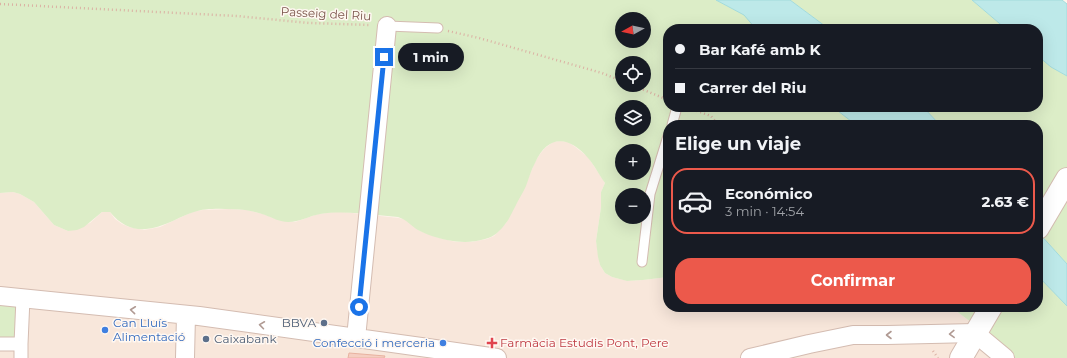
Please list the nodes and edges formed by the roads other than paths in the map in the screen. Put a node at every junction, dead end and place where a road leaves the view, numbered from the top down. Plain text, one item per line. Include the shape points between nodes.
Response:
1 (387, 26) joint
2 (438, 28) road end
3 (663, 152) edge
4 (1067, 179) edge
5 (1043, 220) edge
6 (642, 262) dead end
7 (0, 296) edge
8 (23, 298) junction
9 (186, 316) junction
10 (983, 319) edge
11 (356, 338) junction
12 (0, 344) edge
13 (21, 344) junction
14 (21, 358) edge
15 (185, 358) edge
16 (496, 358) edge
17 (750, 358) edge
18 (962, 358) edge
19 (1005, 358) edge

1 - 2 lane
1 - 11 street
3 - 6 lane via 650,194
4 - 5 street
7 - 8 street
9 -> 8 street
8 - 13 street
11 -> 9 street
9 - 15 street
10 -> 17 street via 853,335
10 - 18 street
10 - 19 street
11 - 16 street
12 - 13 street
13 - 14 street

